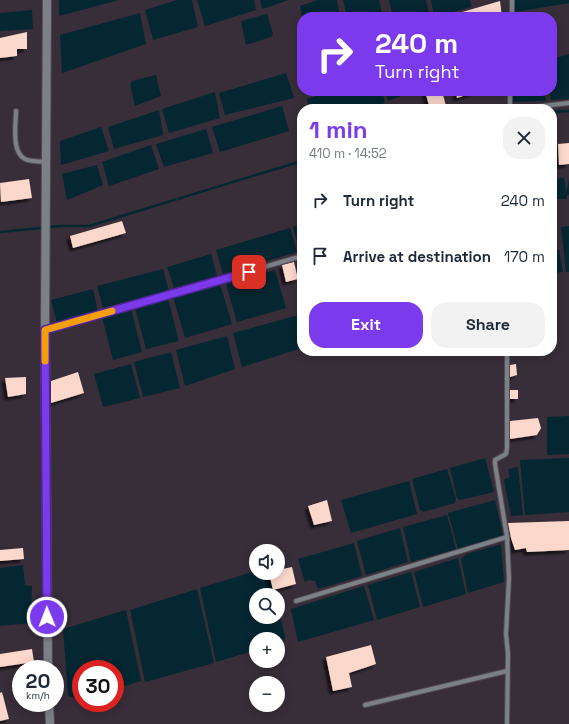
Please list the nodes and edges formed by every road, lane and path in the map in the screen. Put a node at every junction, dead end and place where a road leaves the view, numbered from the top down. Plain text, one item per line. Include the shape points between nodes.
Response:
1 (47, 0) edge
2 (512, 0) edge
3 (512, 12) edge
4 (569, 102) edge
5 (554, 104) edge
6 (16, 111) dead end
7 (47, 162) junction
8 (297, 257) edge
9 (45, 330) junction
10 (507, 356) edge
11 (507, 537) junction
12 (296, 601) dead end
13 (48, 660) edge
14 (507, 671) junction
15 (365, 705) dead end
16 (49, 712) edge
17 (50, 724) edge
18 (507, 724) edge

1 - 7 street
2 - 3 lane
4 - 5 lane
6 - 7 lane via 16,143 20,155 25,160
7 - 9 street
8 - 9 lane
9 - 13 street
10 - 11 lane via 507,448 506,454 495,460
11 - 12 lane
11 - 14 lane
14 - 15 lane
14 - 18 lane
16 - 17 street

